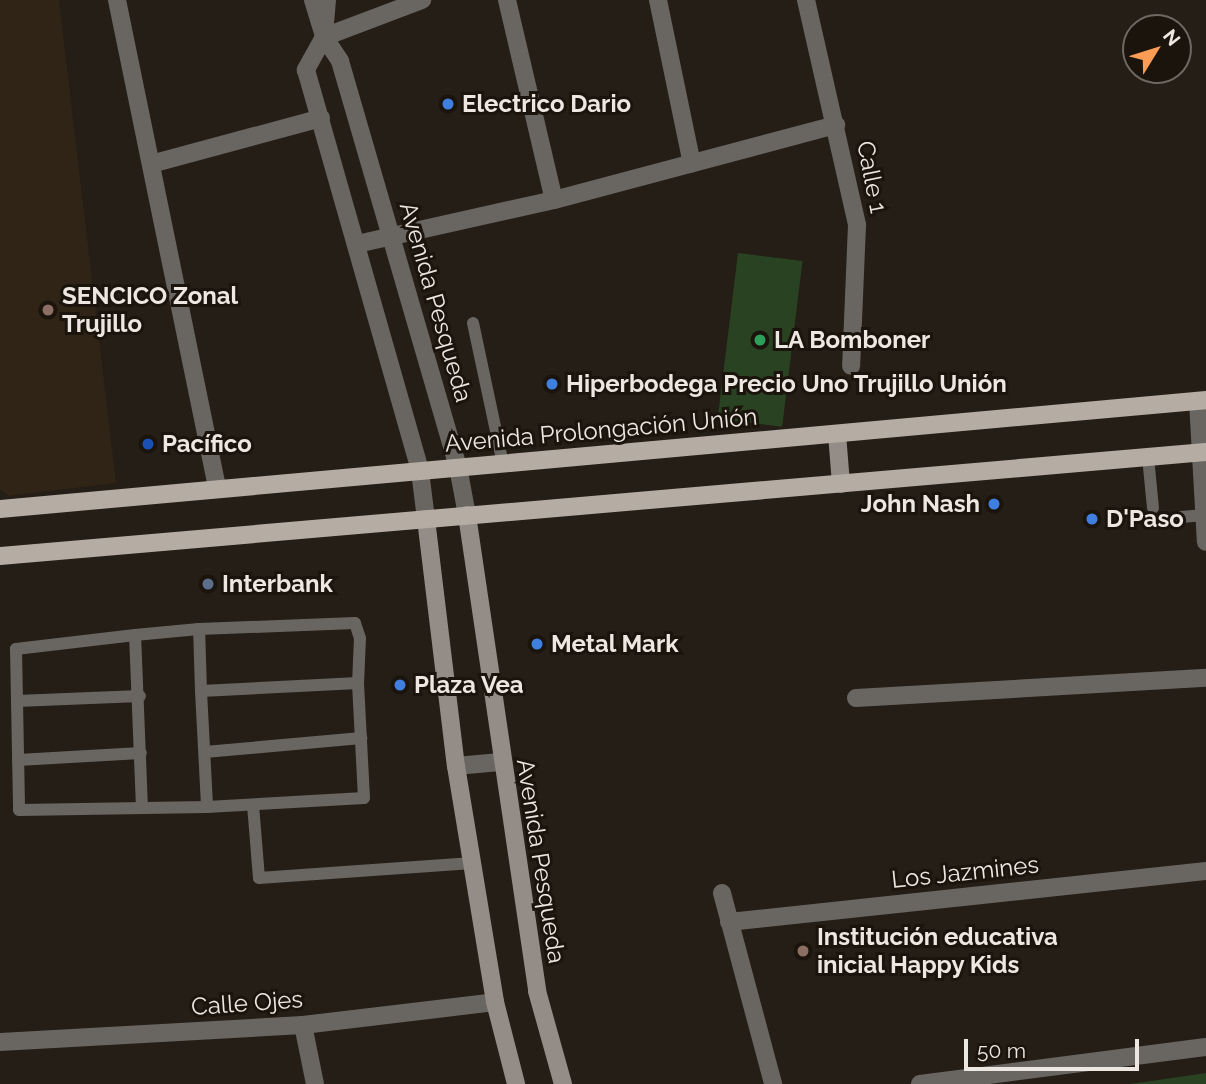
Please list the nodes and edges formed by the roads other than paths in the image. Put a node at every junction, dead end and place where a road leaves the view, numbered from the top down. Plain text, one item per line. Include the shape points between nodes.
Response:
1 (117, 0) edge
2 (313, 0) edge
3 (327, 0) edge
4 (422, 0) edge
5 (507, 0) edge
6 (658, 0) edge
7 (806, 0) edge
8 (324, 37) junction
9 (321, 118) junction
10 (836, 125) junction
11 (151, 164) junction
12 (692, 164) junction
13 (554, 200) junction
14 (392, 237) junction
15 (357, 244) junction
16 (473, 323) dead end
17 (850, 366) dead end
18 (1202, 400) edge
19 (837, 433) junction
20 (1204, 452) edge
21 (1148, 457) junction
22 (503, 464) junction
23 (458, 467) junction
24 (420, 471) junction
25 (841, 484) junction
26 (217, 489) junction
27 (1153, 508) dead end
28 (0, 509) edge
29 (467, 515) junction
30 (1205, 515) edge
31 (1181, 517) dead end
32 (426, 519) junction
33 (1206, 542) edge
34 (0, 556) edge
35 (199, 629) junction
36 (135, 635) junction
37 (1206, 678) edge
38 (358, 684) junction
39 (201, 691) junction
40 (140, 696) junction
41 (856, 698) dead end
42 (17, 701) junction
43 (361, 738) junction
44 (205, 751) junction
45 (141, 753) junction
46 (18, 760) junction
47 (500, 762) junction
48 (456, 766) junction
49 (253, 805) junction
50 (207, 807) junction
51 (142, 808) junction
52 (472, 863) junction
53 (1206, 871) edge
54 (722, 892) dead end
55 (729, 922) junction
56 (495, 1002) junction
57 (303, 1025) junction
58 (0, 1042) edge
59 (1206, 1048) edge
60 (315, 1084) edge
61 (516, 1084) edge
62 (563, 1084) edge
63 (774, 1084) edge
64 (920, 1084) edge

1 - 11 street
2 - 8 street, Avenida Pesqueda
3 - 8 street
4 - 8 street
5 - 13 street
6 - 12 street
7 - 10 street, Calle 1
8 - 9 street via 306,70
8 - 14 street, Avenida Pesqueda via 340,61
9 - 11 street
9 - 15 street
10 - 12 street
10 - 17 street, Calle 1 via 858,225
11 - 26 street
12 - 13 street
13 - 14 street
14 - 15 street
14 - 23 street, Avenida Pesqueda
15 - 24 street
16 - 22 lane
18 - 19 main road, Avenida Prolongación Unión
18 - 20 street
19 - 22 main road, Avenida Prolongación Unión
19 - 25 main road
20 - 21 main road
20 - 30 street
21 - 25 main road
21 - 27 lane
22 - 23 main road, Avenida Prolongación Unión
23 - 24 main road, Avenida Prolongación Unión
23 - 29 street, Avenida Pesqueda
24 - 26 main road, Avenida Prolongación Unión
24 - 32 street
25 - 29 main road
26 - 28 main road, Avenida Prolongación Unión
29 - 32 main road
29 - 47 main road, Avenida Pesqueda
30 - 31 lane
30 - 33 street
32 - 34 main road
32 - 48 main road
35 - 36 lane
35 - 38 lane via 355,623 360,638
35 - 39 lane
36 - 40 lane
36 - 42 lane via 16,649
37 - 41 street
38 - 39 lane
38 - 43 lane
39 - 44 lane
40 - 42 lane
40 - 45 lane
42 - 46 lane
43 - 44 lane
43 - 49 lane via 364,798
44 - 50 lane
45 - 46 lane
45 - 51 lane
46 - 51 lane via 19,810
47 - 48 street
47 - 62 main road, Avenida Pesqueda via 537,991
48 - 52 main road
49 - 50 lane
49 - 52 lane via 259,878
50 - 51 lane
52 - 56 main road
53 - 55 street, Los Jazmines
54 - 55 street
55 - 63 street
56 - 57 street, Calle Ojes
56 - 61 main road
57 - 58 street, Calle Ojes
57 - 60 street
59 - 64 street

